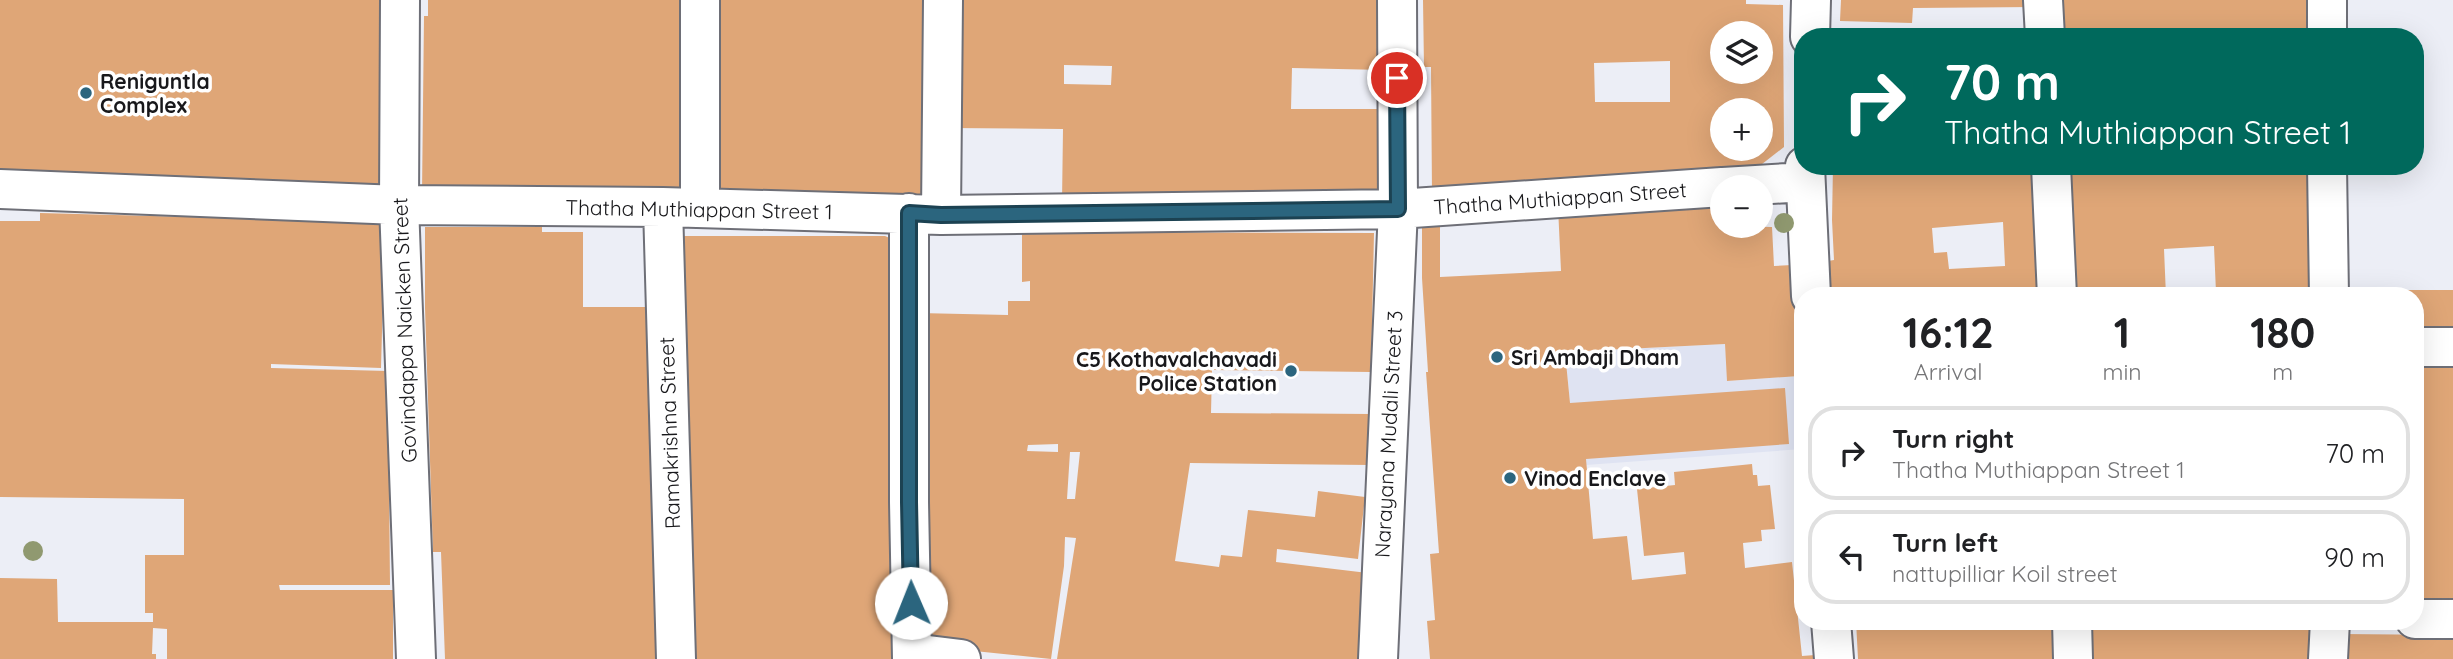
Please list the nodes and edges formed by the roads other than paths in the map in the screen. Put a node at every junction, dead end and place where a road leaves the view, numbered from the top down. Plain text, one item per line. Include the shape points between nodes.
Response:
1 (400, 0) edge
2 (700, 0) edge
3 (943, 0) edge
4 (1397, 0) edge
5 (1811, 0) edge
6 (2043, 0) edge
7 (2327, 0) edge
8 (1810, 28) edge
9 (2045, 28) edge
10 (2327, 28) edge
11 (1799, 175) edge
12 (1805, 175) edge
13 (2051, 175) edge
14 (2327, 175) edge
15 (1773, 179) edge
16 (0, 188) edge
17 (1710, 188) edge
18 (399, 205) junction
19 (681, 207) junction
20 (1398, 209) junction
21 (925, 214) junction
22 (1811, 287) edge
23 (2057, 287) edge
24 (2329, 287) edge
25 (2424, 347) edge
26 (2453, 347) edge
27 (2424, 619) edge
28 (2453, 619) edge
29 (1831, 630) edge
30 (2072, 630) edge
31 (2330, 630) edge
32 (912, 656) edge
33 (416, 659) edge
34 (676, 659) edge
35 (961, 659) edge
36 (1378, 659) edge
37 (1833, 659) edge
38 (2073, 659) edge
39 (2328, 659) edge

1 - 18 street, Govindappa Naicken Street
2 - 19 street, Ramakrishna Street
3 - 21 street
4 - 20 street, Narayana Mudali Street 3
5 - 8 street
6 - 9 street
7 - 10 street
11 - 15 street, Thatha Muthiappan Street
12 - 22 street
13 - 23 street
14 - 24 street
16 - 18 street, Thatha Muthiappan Street 1
17 - 20 street, Thatha Muthiappan Street
18 - 19 street, Thatha Muthiappan Street 1
18 - 33 street, Govindappa Naicken Street
19 - 21 street, Thatha Muthiappan Street 1
19 - 34 street, Ramakrishna Street
20 - 21 street, Thatha Muthiappan Street 1
20 - 36 street, Narayana Mudali Street 3
21 - 32 street via 909,502
25 - 26 street
27 - 28 street
29 - 37 street
30 - 38 street
31 - 39 street
32 - 35 street

